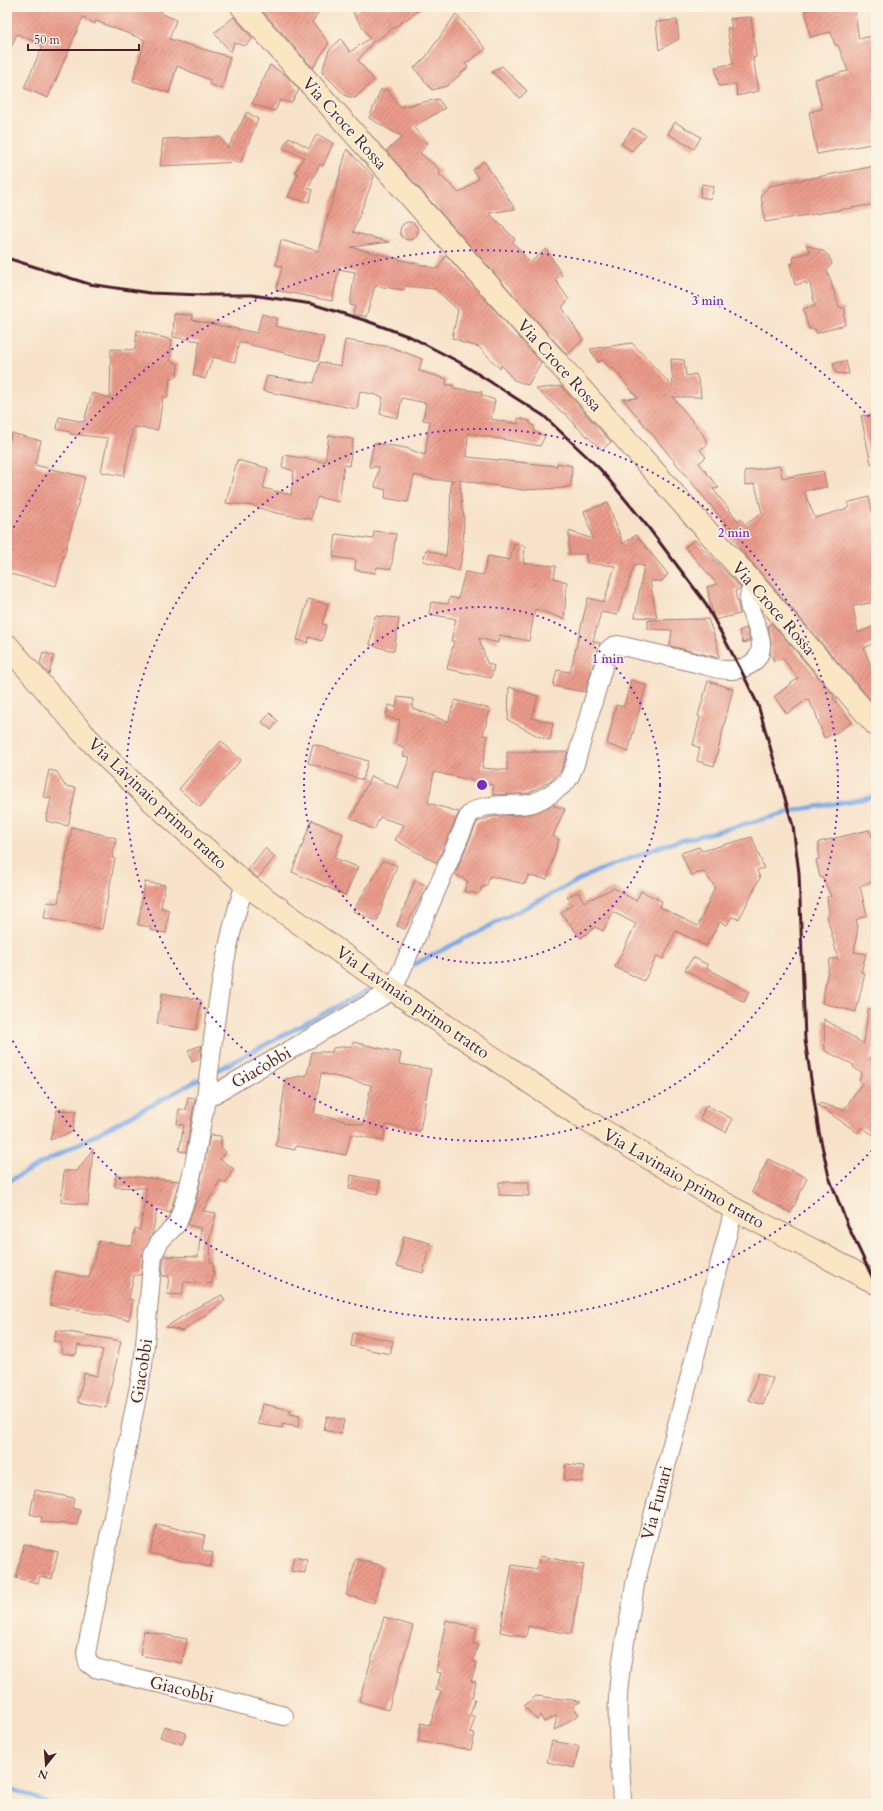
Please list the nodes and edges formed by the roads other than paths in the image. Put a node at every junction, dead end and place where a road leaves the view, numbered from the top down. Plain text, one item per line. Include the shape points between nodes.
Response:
1 (242, 7) edge
2 (754, 584) junction
3 (7, 645) edge
4 (876, 725) edge
5 (245, 884) junction
6 (393, 990) junction
7 (207, 1092) junction
8 (734, 1209) junction
9 (876, 1283) edge
10 (284, 1716) dead end
11 (622, 1804) edge

1 - 2 street, Via Croce Rossa
2 - 4 street, Via Croce Rossa
2 - 6 street via 748,593 749,609 759,633 761,647 751,666 732,670 618,645 608,650 568,780 556,790 530,804 484,807 469,815
3 - 5 street, Via Lavinaio primo tratto via 82,732 152,801
5 - 6 street, Via Lavinaio primo tratto
5 - 7 street via 237,909 218,1002
6 - 7 street, Giacobbi
6 - 8 street, Via Lavinaio primo tratto via 584,1119
7 - 10 street, Giacobbi via 186,1198 177,1224 160,1241 153,1255 143,1366 86,1653 88,1663 95,1668
8 - 9 street, Via Lavinaio primo tratto
8 - 11 street, Via Funari via 635,1584 620,1668 618,1697

